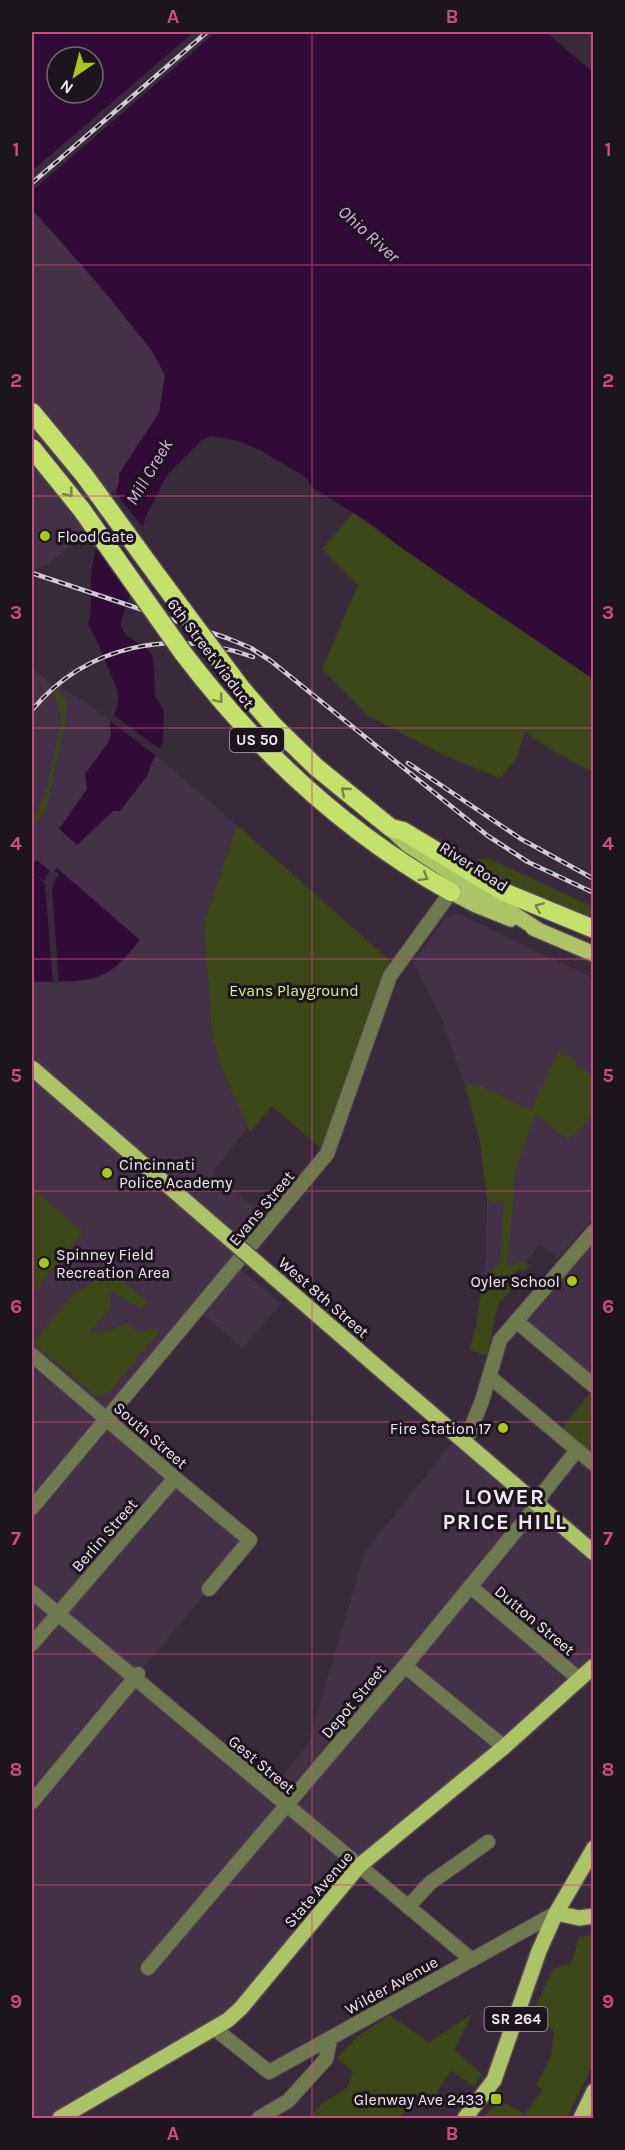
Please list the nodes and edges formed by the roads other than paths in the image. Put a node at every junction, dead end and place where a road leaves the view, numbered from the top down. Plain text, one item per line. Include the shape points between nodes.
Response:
1 (32, 412) edge
2 (32, 448) edge
3 (407, 847) junction
4 (451, 892) junction
5 (594, 929) edge
6 (540, 931) junction
7 (594, 954) edge
8 (32, 1068) edge
9 (594, 1231) edge
10 (516, 1322) junction
11 (32, 1355) edge
12 (490, 1377) junction
13 (594, 1386) edge
14 (107, 1419) junction
15 (461, 1439) junction
16 (577, 1450) junction
17 (594, 1464) edge
18 (176, 1478) junction
19 (538, 1504) junction
20 (32, 1508) edge
21 (594, 1553) edge
22 (470, 1586) junction
23 (209, 1589) dead end
24 (32, 1592) edge
25 (57, 1613) junction
26 (32, 1644) edge
27 (405, 1666) junction
28 (594, 1666) edge
29 (136, 1676) junction
30 (579, 1679) junction
31 (504, 1747) junction
32 (32, 1802) edge
33 (286, 1805) junction
34 (488, 1842) dead end
35 (594, 1848) edge
36 (359, 1866) junction
37 (408, 1907) junction
38 (556, 1913) junction
39 (594, 1917) edge
40 (472, 1960) junction
41 (148, 1968) dead end
42 (215, 2029) junction
43 (330, 2040) junction
44 (594, 2091) edge
45 (60, 2118) edge
46 (259, 2118) edge
47 (465, 2118) edge
48 (581, 2118) edge

3 -> 1 highway, 6th Street Viaduct / US 50, bridge via 403,831 391,828 316,767 247,696 84,475
2 -> 3 highway, 6th Street Viaduct / US 50, bridge via 234,717 341,818
3 -> 4 highway, 6th Street Viaduct / US 50 via 421,875
5 -> 3 highway
3 - 6 main road, River Road / US 50
4 - 6 main road, River Road / US 50
4 - 14 street, Evans Street via 390,976 327,1154
6 - 7 main road, River Road / US 50
8 - 15 main road, West 8th Street, bridge
9 - 10 street
10 - 12 street via 500,1340
10 - 13 street
11 - 14 street, South Street
12 - 15 street
12 - 16 street
14 - 18 street, South Street
14 - 20 street, Evans Street
15 - 19 main road, West 8th Street
16 - 17 street
16 - 19 street, Depot Street
18 - 23 street, South Street via 250,1540
18 - 25 street, Berlin Street
19 - 21 main road, West 8th Street
19 - 22 street, Depot Street
22 - 27 street, Depot Street
22 - 30 street, Dutton Street
24 - 25 street, Gest Street
25 - 26 street, Berlin Street
25 - 29 street, Gest Street
27 - 31 street
27 - 33 street, Depot Street
28 - 30 main road, State Avenue
29 - 32 street
29 - 33 street, Gest Street
30 - 31 main road, State Avenue
31 - 36 main road, State Avenue
33 - 36 street, Gest Street
33 - 41 street, Depot Street
34 - 37 street via 430,1883
35 - 38 main road, SR 264
36 - 37 street, Gest Street
36 - 42 main road, State Avenue via 241,2008
37 - 40 street, Gest Street
38 - 39 main road
38 - 40 street, Wilder Avenue
38 - 47 main road, SR 264 via 498,2070
40 - 43 street, Wilder Avenue
42 - 43 street, Wilder Avenue via 269,2073
42 - 45 main road, State Avenue
43 - 46 street via 326,2059 288,2101
44 - 48 main road

